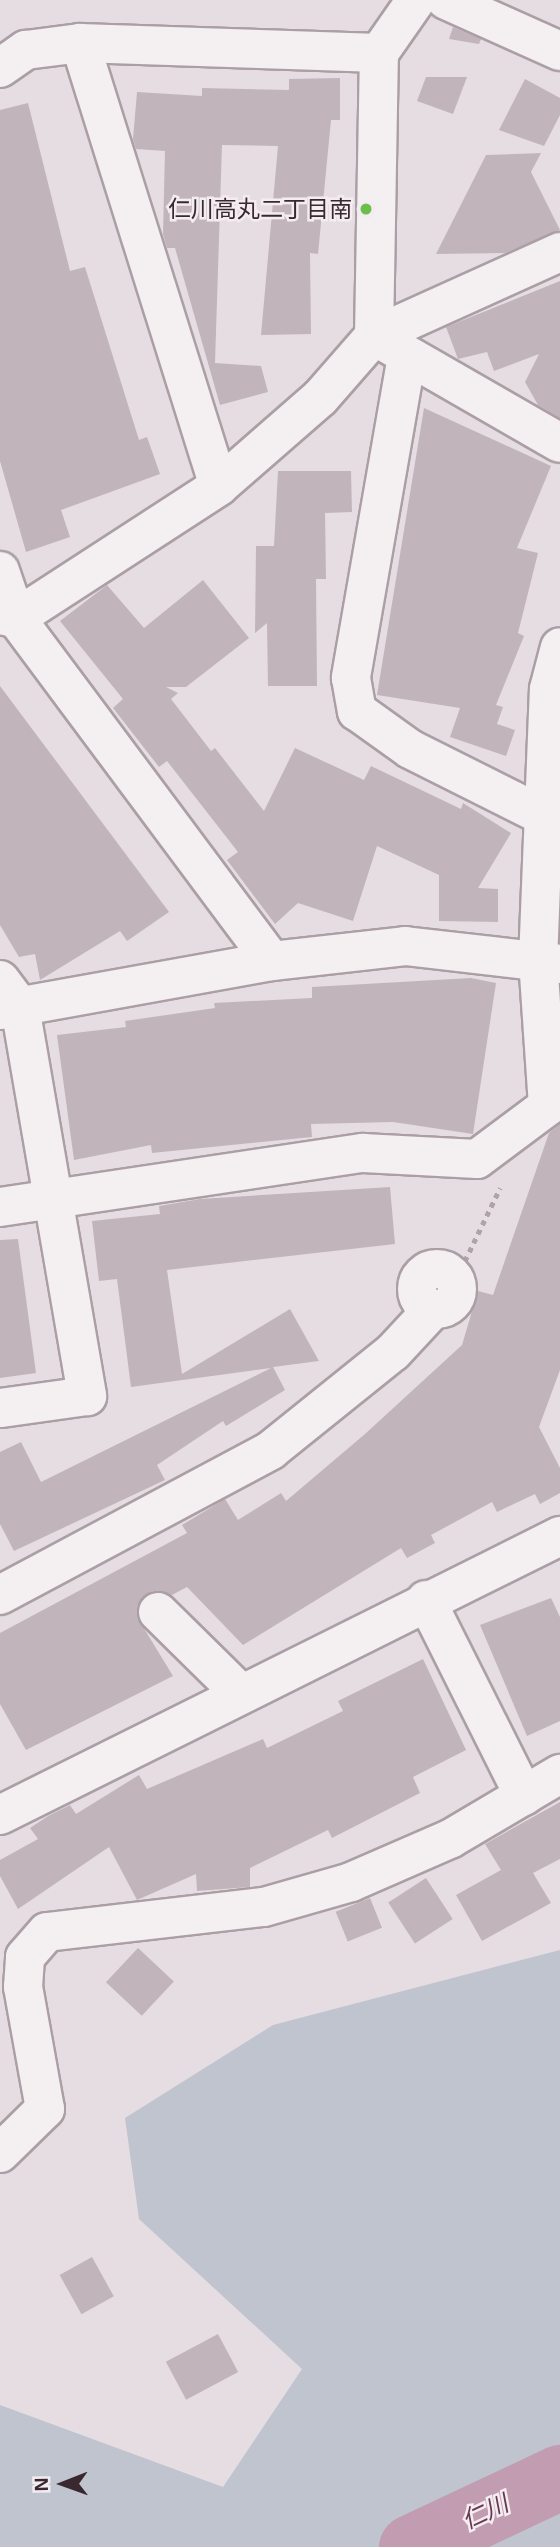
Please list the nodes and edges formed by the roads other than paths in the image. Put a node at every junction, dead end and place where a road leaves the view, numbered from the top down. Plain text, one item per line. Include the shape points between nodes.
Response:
1 (415, 0) edge
2 (446, 0) edge
3 (80, 43) junction
4 (560, 51) edge
5 (379, 53) junction
6 (0, 68) edge
7 (560, 251) edge
8 (374, 336) junction
9 (408, 356) junction
10 (560, 443) edge
11 (219, 486) junction
12 (0, 571) edge
13 (8, 617) edge
14 (560, 647) edge
15 (544, 816) junction
16 (272, 961) junction
17 (549, 963) edge
18 (7, 999) edge
19 (54, 1200) junction
20 (0, 1207) edge
21 (444, 1295) road end
22 (0, 1408) edge
23 (560, 1536) edge
24 (0, 1595) edge
25 (426, 1600) junction
26 (158, 1612) dead end
27 (239, 1692) junction
28 (560, 1774) edge
29 (524, 1796) junction
30 (0, 1815) edge
31 (0, 2153) edge

1 - 5 street
2 - 4 street
3 - 5 street
3 - 6 street via 26,50
3 - 11 street
5 - 8 street
7 - 8 street
8 - 9 street
8 - 11 street via 320,398
9 - 10 street
9 - 15 street via 351,678 358,711 410,749
11 - 13 street
12 - 13 street
13 - 16 street
14 - 15 street via 549,690
15 - 17 street
16 - 17 street via 405,946
16 - 18 street
17 - 19 street via 548,1106 477,1158 363,1153
18 - 19 street
19 - 20 street
19 - 22 street via 87,1396
21 - 24 street via 393,1352 271,1450
23 - 25 street
25 - 27 street
25 - 29 street
26 - 27 street
27 - 30 street
28 - 29 street
29 - 31 street via 450,1839 351,1882 264,1907 47,1932 25,1957 23,1987 45,2109

